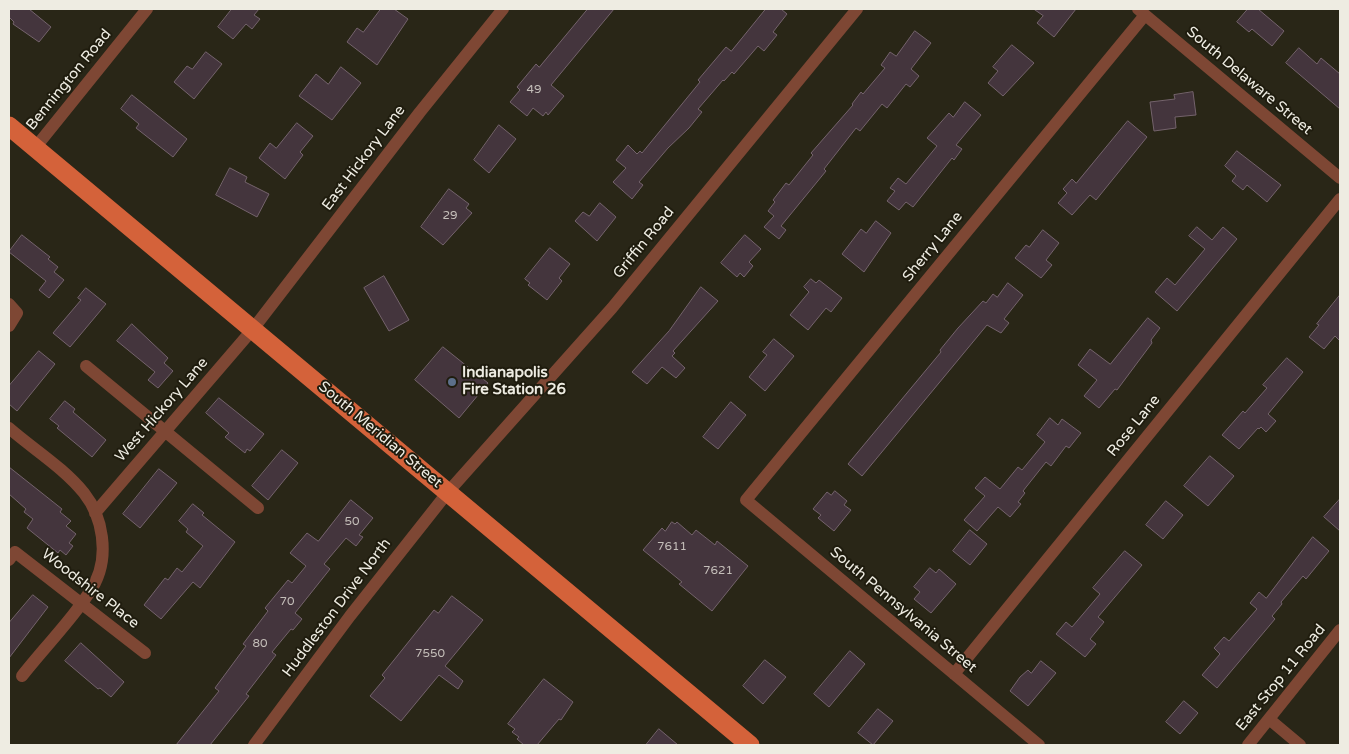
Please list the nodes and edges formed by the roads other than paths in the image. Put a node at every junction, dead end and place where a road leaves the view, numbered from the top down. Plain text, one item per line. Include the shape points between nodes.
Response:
1 (146, 9) edge
2 (503, 9) edge
3 (857, 9) edge
4 (1141, 12) edge
5 (9, 126) edge
6 (35, 148) junction
7 (1340, 178) edge
8 (1340, 199) edge
9 (13, 309) edge
10 (9, 326) edge
11 (253, 329) junction
12 (86, 366) dead end
13 (9, 428) edge
14 (165, 431) junction
15 (448, 492) junction
16 (746, 500) joint
17 (258, 508) dead end
18 (96, 513) junction
19 (12, 556) edge
20 (81, 603) junction
21 (1340, 630) edge
22 (145, 652) dead end
23 (954, 674) junction
24 (22, 676) dead end
25 (1269, 719) junction
26 (254, 745) edge
27 (750, 745) edge
28 (1039, 745) edge
29 (1248, 745) edge
30 (1300, 745) edge

1 - 6 street, Bennington Road
2 - 11 street, East Hickory Lane
3 - 15 street, Griffin Road via 612,308
4 - 7 street, South Delaware Street
4 - 16 street, Sherry Lane
5 - 6 main road, South Meridian Street
6 - 11 main road, South Meridian Street
8 - 23 street, Rose Lane
9 - 10 street
11 - 14 street, West Hickory Lane
11 - 15 main road, South Meridian Street
12 - 14 street
13 - 18 street via 77,486
14 - 17 street
14 - 18 street, West Hickory Lane
15 - 26 street, Huddleston Drive North
15 - 27 main road, South Meridian Street
16 - 23 street, South Pennsylvania Street
18 - 20 street via 102,540 102,561 96,581
19 - 20 street, Woodshire Place
20 - 22 street, Woodshire Place
20 - 24 street
21 - 25 street, East Stop 11 Road
23 - 28 street, South Pennsylvania Street
25 - 29 street, East Stop 11 Road
25 - 30 street

